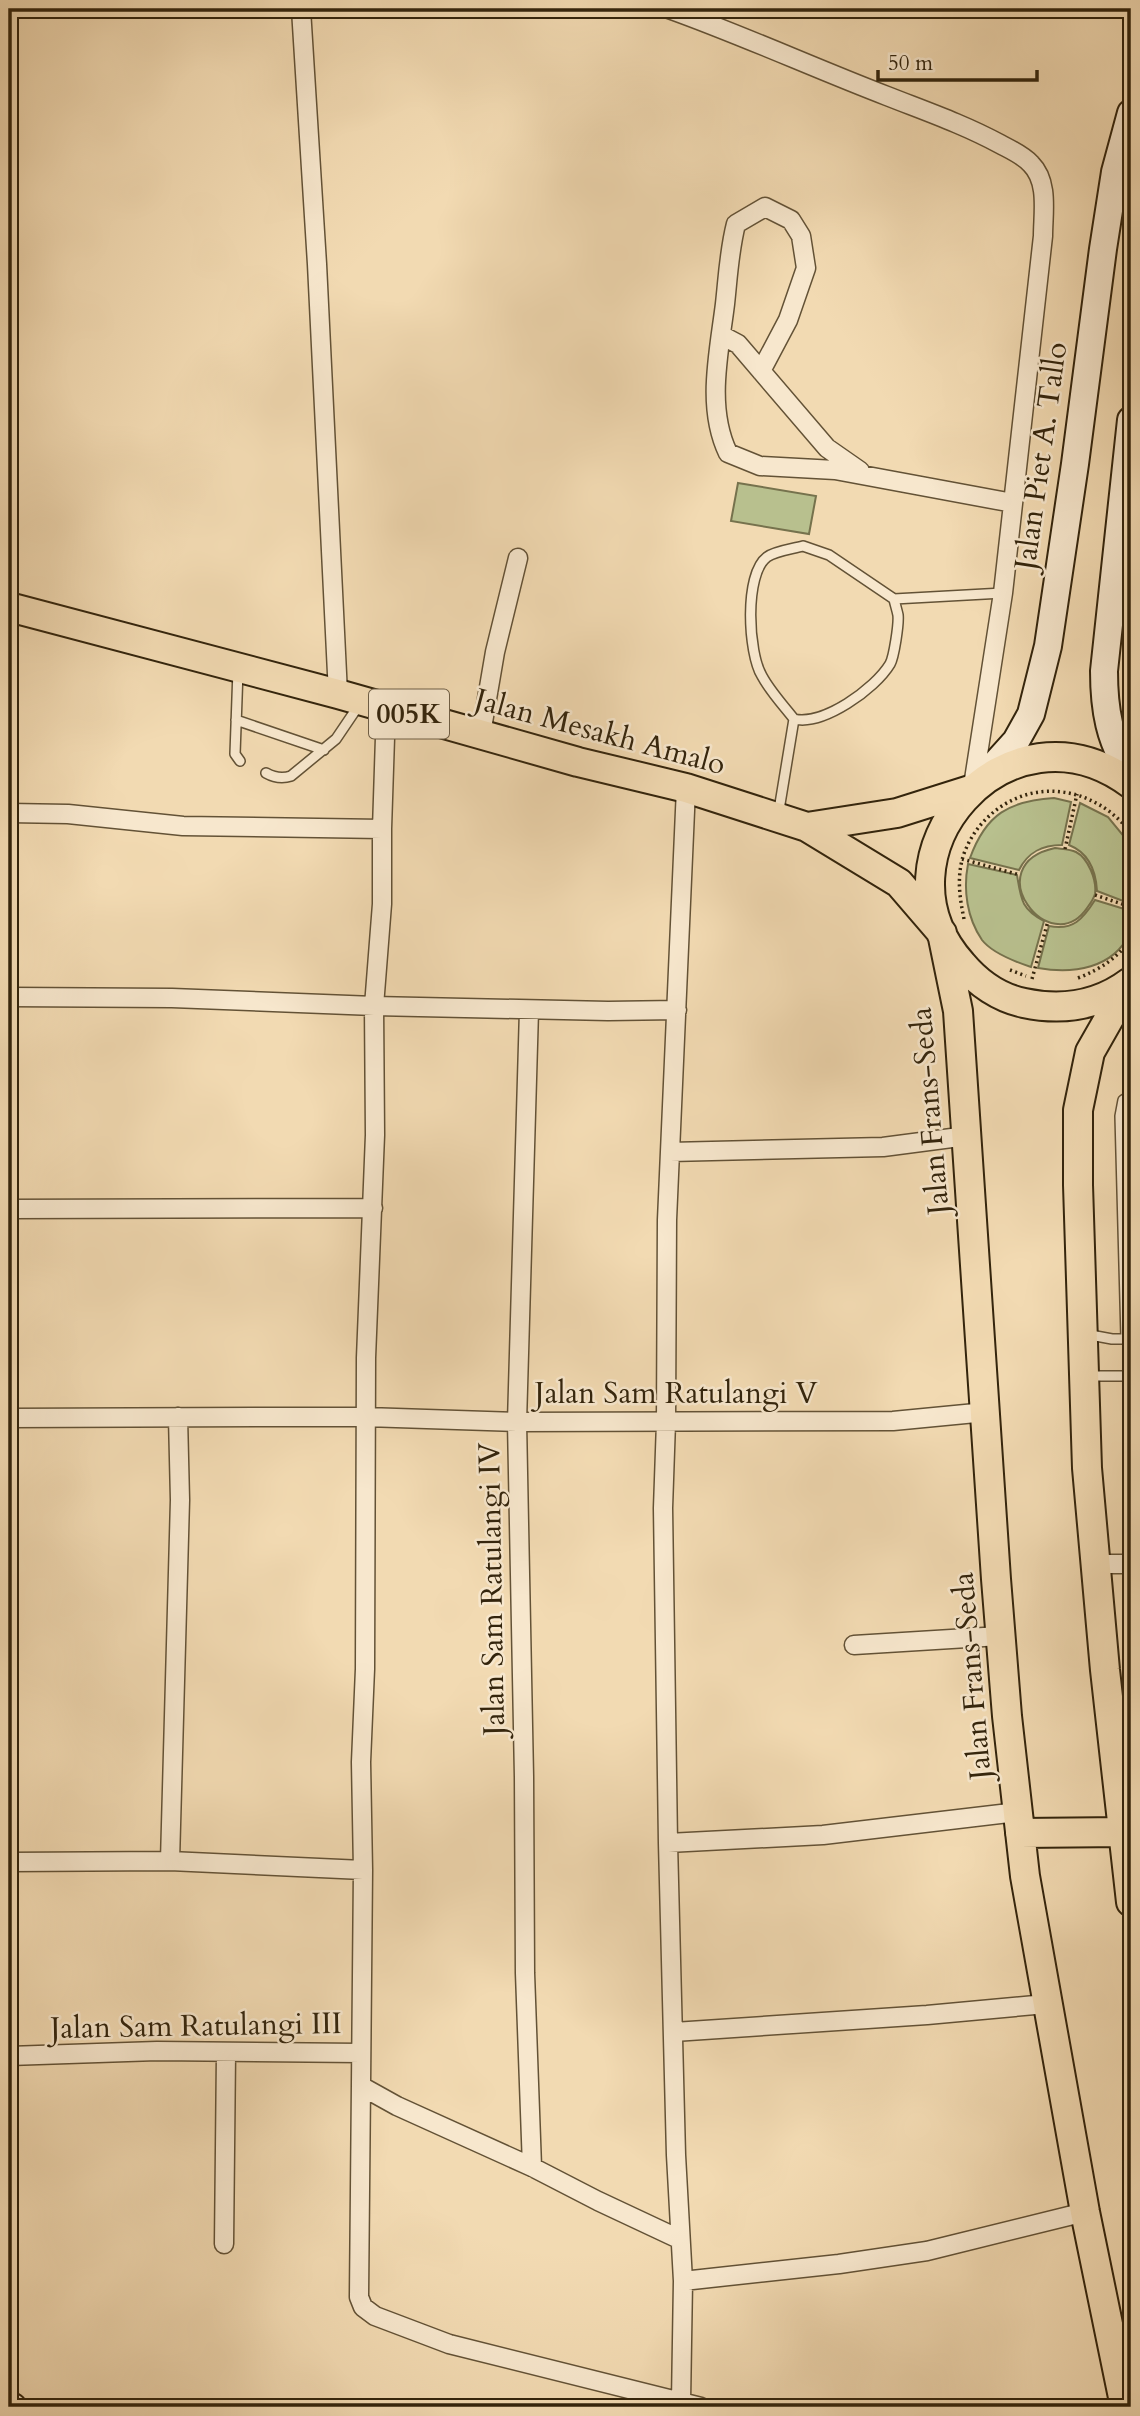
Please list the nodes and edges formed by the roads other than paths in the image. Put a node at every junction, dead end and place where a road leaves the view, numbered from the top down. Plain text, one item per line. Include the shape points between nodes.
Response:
1 (301, 9) edge
2 (668, 9) edge
3 (1131, 113) edge
4 (721, 335) junction
5 (761, 371) junction
6 (1131, 420) edge
7 (866, 475) junction
8 (1013, 503) junction
9 (517, 558) dead end
10 (1003, 593) junction
11 (894, 599) junction
12 (9, 607) edge
13 (238, 668) junction
14 (362, 701) junction
15 (794, 719) junction
16 (236, 720) junction
17 (481, 734) junction
18 (324, 750) junction
19 (240, 761) dead end
20 (266, 773) dead end
21 (1131, 773) edge
22 (1131, 784) edge
23 (687, 788) junction
24 (973, 789) junction
25 (9, 813) edge
26 (778, 817) junction
27 (807, 827) junction
28 (382, 829) junction
29 (942, 933) junction
30 (1131, 984) edge
31 (9, 996) edge
32 (374, 1006) junction
33 (528, 1010) junction
34 (677, 1010) junction
35 (1131, 1095) edge
36 (967, 1136) junction
37 (670, 1152) junction
38 (373, 1208) junction
39 (9, 1209) edge
40 (1083, 1334) junction
41 (1128, 1339) edge
42 (1084, 1376) junction
43 (1131, 1376) edge
44 (986, 1412) junction
45 (178, 1417) junction
46 (366, 1417) junction
47 (9, 1418) edge
48 (517, 1422) junction
49 (666, 1422) junction
50 (1095, 1564) junction
51 (1131, 1564) edge
52 (1000, 1636) junction
53 (854, 1645) dead end
54 (1019, 1822) junction
55 (1124, 1832) junction
56 (668, 1843) junction
57 (170, 1861) junction
58 (9, 1862) edge
59 (363, 1870) junction
60 (1131, 1902) edge
61 (1046, 2004) junction
62 (674, 2032) junction
63 (226, 2053) junction
64 (361, 2053) junction
65 (9, 2056) edge
66 (361, 2086) junction
67 (532, 2167) junction
68 (1085, 2212) junction
69 (679, 2239) junction
70 (224, 2244) dead end
71 (683, 2281) junction
72 (681, 2402) junction
73 (701, 2407) edge
74 (1125, 2407) edge

1 - 14 street via 317,264
2 - 8 street via 980,133 1033,166 1044,197 1043,236
3 - 24 main road, Jalan Piet A. Tallo via 1102,249 1048,646 1031,714 1016,741
4 - 5 street via 738,344
4 - 5 street via 729,248 736,224 765,207 791,220 801,236 806,268 788,320
4 - 7 street via 715,378 721,438 728,453 760,466
5 - 7 street via 827,448
6 - 21 main road via 1104,671 1110,733
7 - 8 street
8 - 10 street
9 - 17 street
10 - 11 lane
10 - 24 street
11 - 15 lane via 899,618 891,663 844,705 818,719
11 - 15 lane via 829,555 803,546 767,556 756,569 751,624 760,674
12 - 13 main road, Jalan Mesakh Amalo / 005K
13 - 14 main road, Jalan Mesakh Amalo / 005K
13 - 16 lane
14 - 17 main road, Jalan Mesakh Amalo / 005K
14 - 18 lane
14 - 28 street
15 - 26 lane
16 - 18 lane
16 - 19 lane via 235,754
17 - 23 main road, Jalan Mesakh Amalo / 005K
18 - 20 lane via 284,779
22 - 24 main road via 1095,764 1043,758 994,773
23 - 26 main road, Jalan Mesakh Amalo / 005K
23 - 34 street
24 - 27 main road, Jalan Mesakh Amalo / 005K via 897,813
24 - 29 main road via 955,808 934,855 933,908
25 - 28 street via 183,826
26 - 27 main road, Jalan Mesakh Amalo / 005K
27 - 29 main road, Jalan Mesakh Amalo / 005K via 899,883
28 - 32 street
29 - 30 main road via 954,956 972,975 1016,1001 1068,1007 1093,1002
29 - 36 main road, Jalan Frans-Seda via 958,1011
30 - 40 main road via 1090,1052 1078,1110
31 - 32 street
32 - 33 street
32 - 38 street
33 - 34 street
33 - 48 street, Jalan Sam Ratulangi IV
34 - 37 street
35 - 41 lane via 1123,1100 1120,1116
36 - 37 street via 883,1147
36 - 44 main road, Jalan Frans-Seda
37 - 49 street
38 - 39 street
38 - 46 street
40 - 41 lane
40 - 42 main road
42 - 43 lane
42 - 50 main road
44 - 49 street, Jalan Sam Ratulangi V via 893,1421
44 - 52 main road, Jalan Frans-Seda
45 - 46 street, Jalan Sam Ratulangi V
45 - 47 street, Jalan Sam Ratulangi V
45 - 57 street via 180,1514
46 - 48 street, Jalan Sam Ratulangi V
46 - 59 street
48 - 49 street, Jalan Sam Ratulangi V
48 - 67 street, Jalan Sam Ratulangi IV
49 - 56 street
50 - 51 street
50 - 55 main road
52 - 53 street
52 - 54 main road, Jalan Frans-Seda
54 - 55 main road
54 - 56 street
54 - 61 main road, Jalan Frans-Seda
55 - 60 main road
56 - 62 street
57 - 58 street
57 - 59 street
59 - 64 street
61 - 62 street
61 - 68 main road, Jalan Frans-Seda
62 - 69 street
63 - 64 street, Jalan Sam Ratulangi III
63 - 65 street, Jalan Sam Ratulangi III
63 - 70 street
64 - 66 street, Jalan Sam Ratulangi III
66 - 67 street
66 - 72 street, Jalan Sam Ratulangi III via 357,2276 363,2307 375,2316 449,2344
67 - 69 street
68 - 71 street via 927,2251
68 - 74 main road, Jalan Frans-Seda
69 - 71 street
71 - 72 street
72 - 73 street, Jalan Sam Ratulangi III

